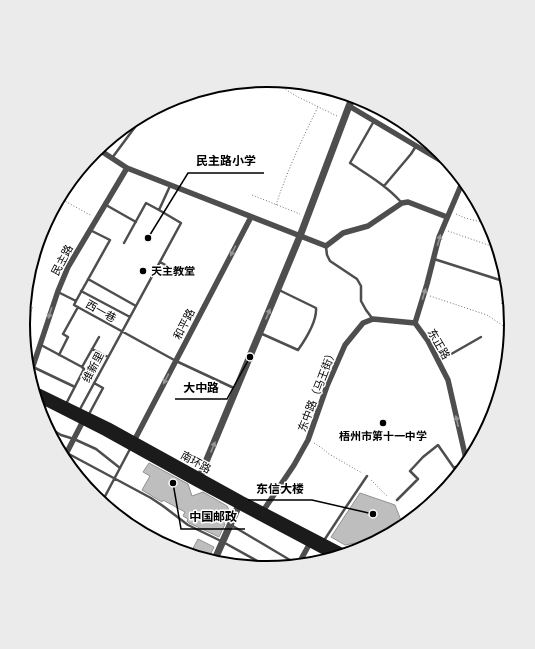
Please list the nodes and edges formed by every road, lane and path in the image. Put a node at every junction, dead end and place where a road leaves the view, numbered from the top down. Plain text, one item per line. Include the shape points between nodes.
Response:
1 (284, 88) edge
2 (351, 102) edge
3 (349, 106) junction
4 (318, 107) junction
5 (344, 120) junction
6 (374, 122) junction
7 (134, 128) edge
8 (416, 146) junction
9 (104, 153) edge
10 (435, 157) edge
11 (112, 158) junction
12 (127, 168) junction
13 (170, 185) junction
14 (384, 186) junction
15 (461, 187) edge
16 (252, 195) dead end
17 (65, 202) edge
18 (402, 203) junction
19 (105, 205) junction
20 (276, 205) junction
21 (159, 210) junction
22 (449, 214) junction
23 (250, 217) junction
24 (307, 217) junction
25 (97, 219) junction
26 (136, 222) junction
27 (482, 222) edge
28 (442, 229) junction
29 (90, 230) junction
30 (300, 236) junction
31 (124, 242) dead end
32 (326, 246) junction
33 (491, 246) edge
34 (433, 259) junction
35 (160, 262) junction
36 (180, 273) dead end
37 (88, 279) junction
38 (500, 280) edge
39 (278, 290) junction
40 (58, 291) junction
41 (81, 291) junction
42 (424, 294) junction
43 (76, 301) junction
44 (33, 306) dead end
45 (136, 306) junction
46 (78, 307) junction
47 (31, 312) edge
48 (130, 317) junction
49 (373, 319) junction
50 (415, 323) junction
51 (505, 327) edge
52 (122, 331) junction
53 (260, 333) junction
54 (99, 337) dead end
55 (481, 337) dead end
56 (40, 344) junction
57 (92, 349) junction
58 (59, 355) junction
59 (108, 357) junction
60 (176, 361) junction
61 (439, 362) junction
62 (34, 363) edge
63 (82, 368) junction
64 (35, 369) edge
65 (94, 383) junction
66 (75, 387) junction
67 (236, 389) junction
68 (40, 393) edge
69 (43, 400) edge
70 (65, 405) junction
71 (79, 412) junction
72 (86, 419) junction
73 (55, 431) edge
74 (74, 439) junction
75 (308, 440) junction
76 (133, 444) junction
77 (67, 451) edge
78 (69, 455) edge
79 (465, 456) edge
80 (459, 465) edge
81 (120, 468) junction
82 (367, 476) junction
83 (115, 478) junction
84 (199, 480) junction
85 (387, 496) dead end
86 (105, 497) edge
87 (397, 500) dead end
88 (239, 505) junction
89 (263, 511) junction
90 (230, 525) junction
91 (223, 542) junction
92 (323, 542) junction
93 (310, 543) junction
94 (339, 551) edge
95 (330, 554) edge
96 (216, 556) edge
97 (301, 559) edge
98 (258, 561) edge
99 (289, 561) edge

1 - 4 path
2 - 3 street
3 - 5 street
3 - 6 street
4 - 5 path
4 - 20 path via 296,151
5 - 24 street
6 - 8 street
6 - 14 lane via 350,163
7 - 11 lane
8 - 10 street
8 - 14 lane
9 - 11 street
11 - 12 street
12 - 13 street
12 - 19 street, 民主路
13 - 21 lane
13 - 23 street
14 - 18 lane
15 - 22 street, 东正路
16 - 20 path
17 - 25 path
18 - 22 street via 408,202
18 - 32 street via 368,226 343,233
19 - 25 street, 民主路
19 - 26 lane
20 - 24 path
21 - 26 lane via 146,203
21 - 35 lane, 维新里 via 181,223
22 - 27 path
22 - 28 street, 东正路
23 - 30 street
23 -> 60 street, 和平路
24 - 30 street
25 - 29 street, 民主路
26 - 31 lane
28 - 33 path
34 -> 28 street, 东正路
29 - 37 lane via 110,240
29 - 40 street, 民主路 via 68,267
30 - 32 street
30 - 39 street
32 - 49 lane via 330,262 357,279 361,286 361,301
34 - 38 lane
42 -> 34 street, 东正路
35 - 36 lane
35 - 45 lane, 维新里
37 - 41 lane
37 - 45 lane
53 -> 39 street
39 - 53 lane via 316,308 314,320 298,350
40 - 43 lane, 西一巷
40 -> 56 street, 民主路
41 - 43 lane
41 - 48 lane
42 - 50 street, 东正路
42 - 51 path via 487,315
43 - 46 lane, 西一巷 via 74,305
44 - 47 path
45 - 48 lane, 维新里
46 - 52 lane, 西一巷
46 - 58 lane via 63,334 68,337
48 - 52 lane, 维新里
49 - 50 street
49 - 75 street, 东中路（马王街） via 363,323 345,345
50 - 61 street, 东正路
52 - 59 lane, 维新里
52 - 60 lane, 西一巷
53 - 67 street
54 - 57 lane
55 - 61 lane
56 - 58 lane
56 - 62 street, 民主路
57 - 59 lane
57 - 63 lane
58 - 63 lane
59 - 65 lane, 维新里
60 - 67 lane, 西一巷
60 -> 76 street, 和平路
79 -> 61 street, 东正路 via 448,380
63 - 66 lane via 84,369
64 - 66 lane
65 - 71 lane, 维新里
65 - 72 lane via 103,388
66 - 70 lane
84 -> 67 street
68 - 70 main road, 南环路
69 - 72 main road, 南环路
70 - 71 main road, 南环路
71 - 72 main road, 南环路
72 - 74 street
72 - 76 main road, 南环路
73 - 74 lane
74 - 77 street
74 - 81 lane via 96,449
75 - 82 path
75 - 89 street, 东中路（马王街）
76 - 81 lane
76 - 84 main road, 南环路
78 - 83 lane
80 - 87 lane via 454,468 438,445 410,471 418,479
81 - 83 lane
82 - 85 path
82 - 92 lane
83 - 86 lane
83 - 91 lane via 164,506 188,525
84 - 88 main road, 南环路
84 - 89 main road, 南环路
88 - 90 street
88 - 93 main road, 南环路
89 - 92 main road, 南环路
90 - 91 street
90 - 99 lane
91 - 96 street
91 - 98 lane
92 - 94 main road, 南环路
93 - 95 main road, 南环路
93 - 97 street

